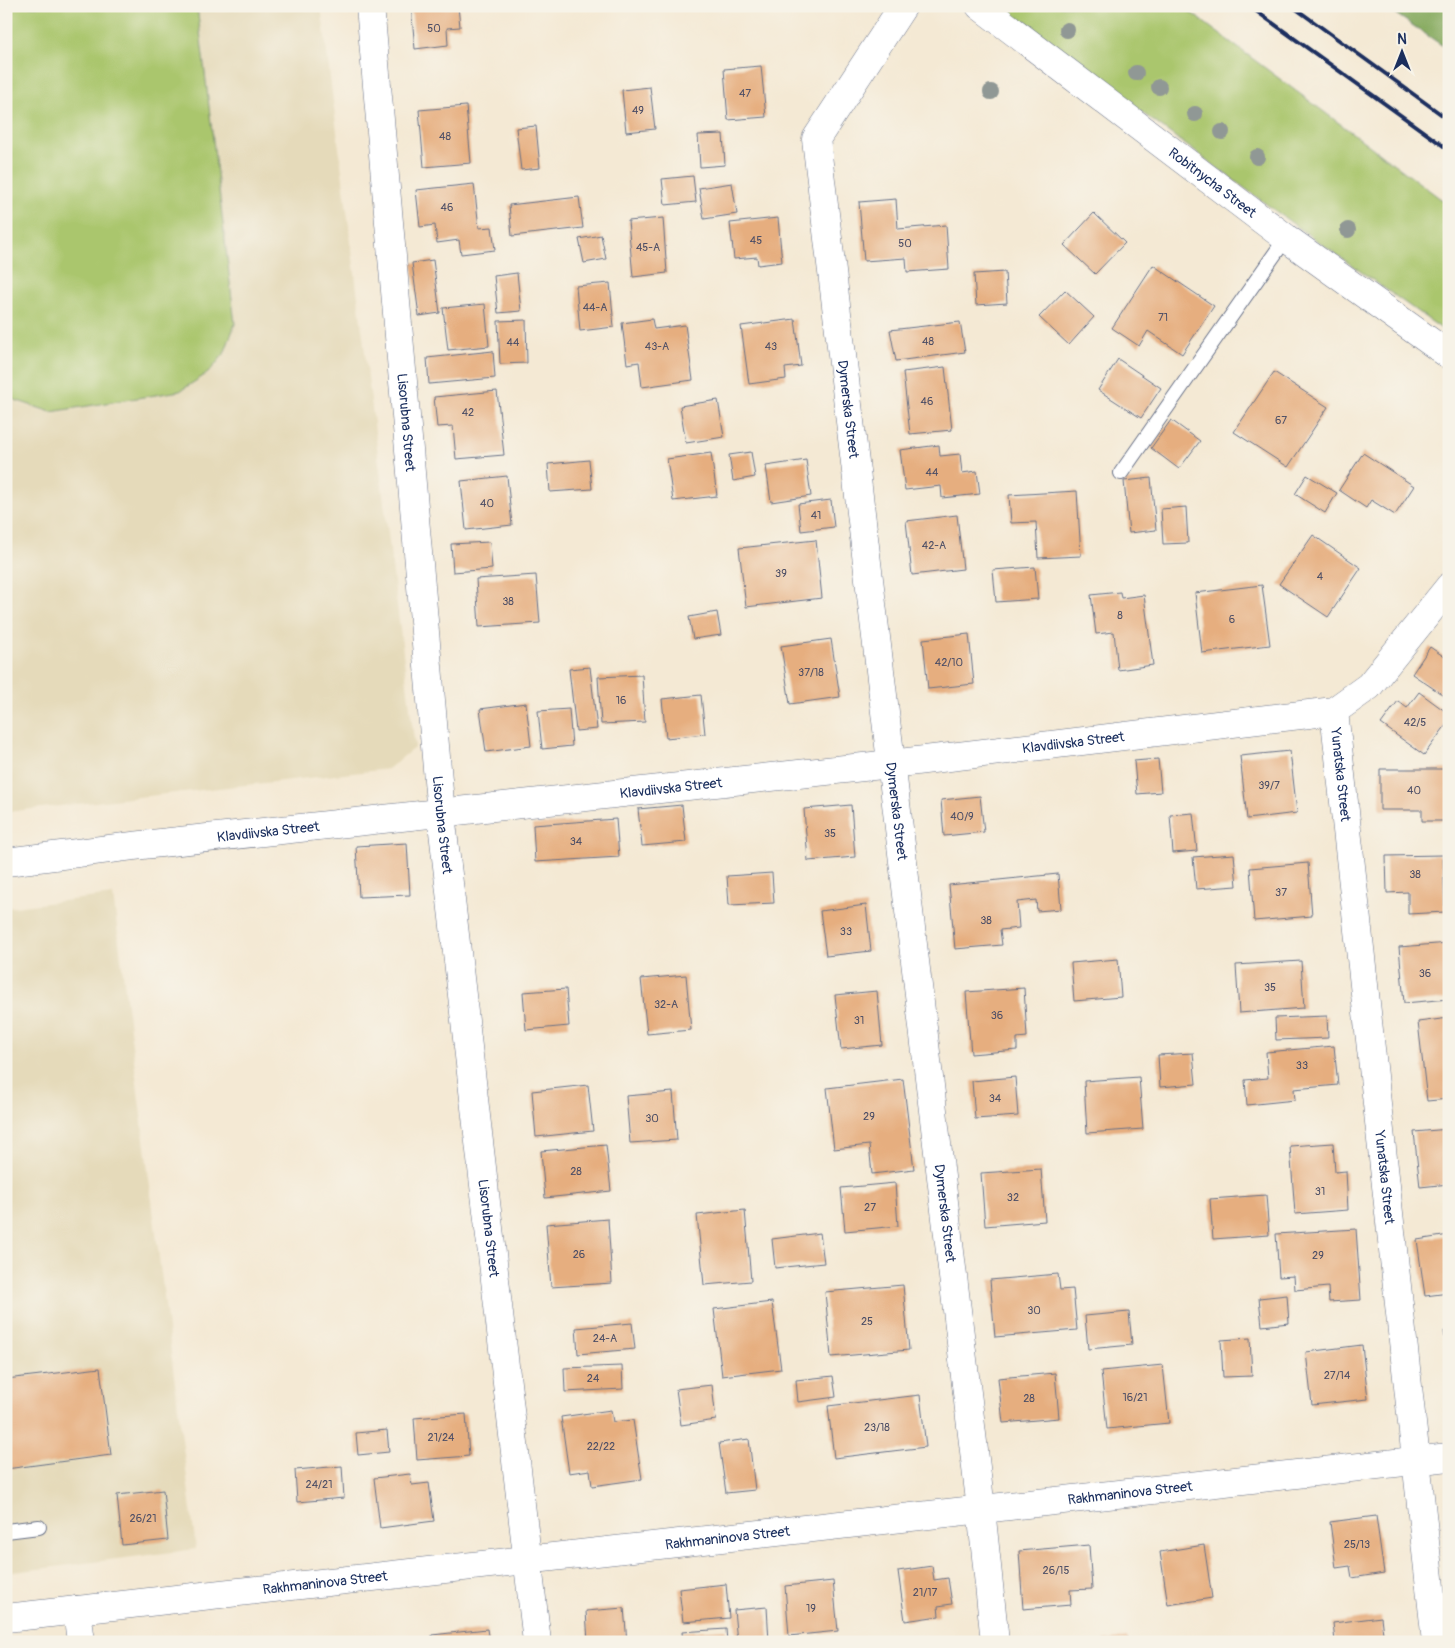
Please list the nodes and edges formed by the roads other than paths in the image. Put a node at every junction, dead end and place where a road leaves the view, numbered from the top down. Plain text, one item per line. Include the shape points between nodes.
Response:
1 (370, 6) edge
2 (903, 6) edge
3 (980, 6) edge
4 (1286, 238) junction
5 (1449, 355) edge
6 (1121, 473) dead end
7 (1449, 587) edge
8 (1334, 711) junction
9 (891, 764) junction
10 (441, 814) junction
11 (6, 862) edge
12 (1449, 1457) edge
13 (1417, 1460) junction
14 (981, 1509) junction
15 (39, 1527) dead end
16 (6, 1531) edge
17 (529, 1560) junction
18 (77, 1610) junction
19 (6, 1618) edge
20 (81, 1642) edge
21 (537, 1642) edge
22 (994, 1642) edge
23 (1436, 1642) edge

1 - 10 street, Lisorubna Street
2 - 9 street, Dymerska Street via 816,139
3 - 4 street, Robitnycha Street
4 - 5 street, Robitnycha Street
4 - 6 lane
7 - 8 street via 1369,686
8 - 9 street, Klavdiivska Street
8 - 13 street, Yunatska Street
9 - 10 street, Klavdiivska Street
9 - 14 street, Dymerska Street
10 - 11 street, Klavdiivska Street
10 - 17 street, Lisorubna Street
12 - 13 street, Rakhmaninova Street
13 - 14 street, Rakhmaninova Street
13 - 23 street, Yunatska Street
14 - 17 street, Rakhmaninova Street
14 - 22 street, Dymerska Street
15 - 16 lane
17 - 18 street, Rakhmaninova Street
17 - 21 street, Lisorubna Street
18 - 19 street, Rakhmaninova Street
18 - 20 street

